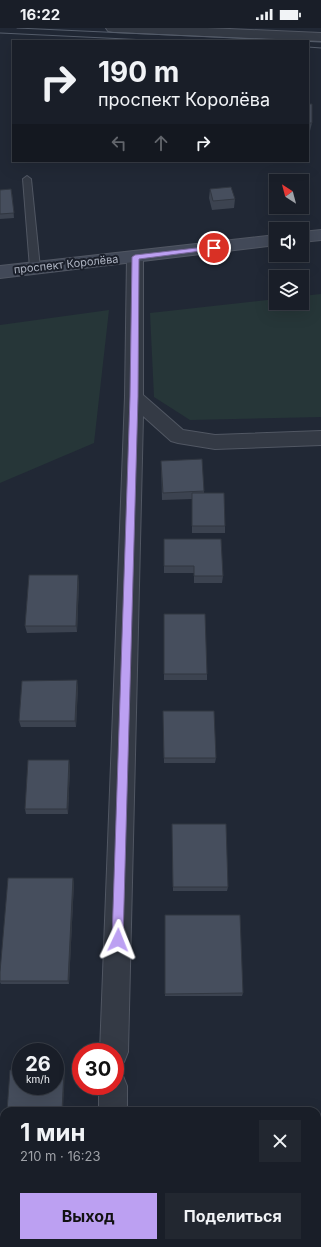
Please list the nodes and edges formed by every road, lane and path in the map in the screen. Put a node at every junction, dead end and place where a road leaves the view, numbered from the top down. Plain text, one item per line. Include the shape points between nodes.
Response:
1 (113, 28) edge
2 (321, 37) edge
3 (26, 179) dead end
4 (321, 235) edge
5 (309, 236) edge
6 (269, 241) edge
7 (135, 257) junction
8 (35, 268) junction
9 (0, 272) edge
10 (134, 397) junction
11 (321, 438) edge
12 (114, 1043) edge
13 (113, 1095) edge
14 (112, 1107) edge

1 - 2 street
3 - 8 lane
4 - 5 main road
6 - 7 main road, проспект Королёва
7 - 8 main road, проспект Королёва
7 - 10 street
8 - 9 main road, проспект Королёва
10 - 11 street via 178,436 215,442
10 - 12 street
13 - 14 street

